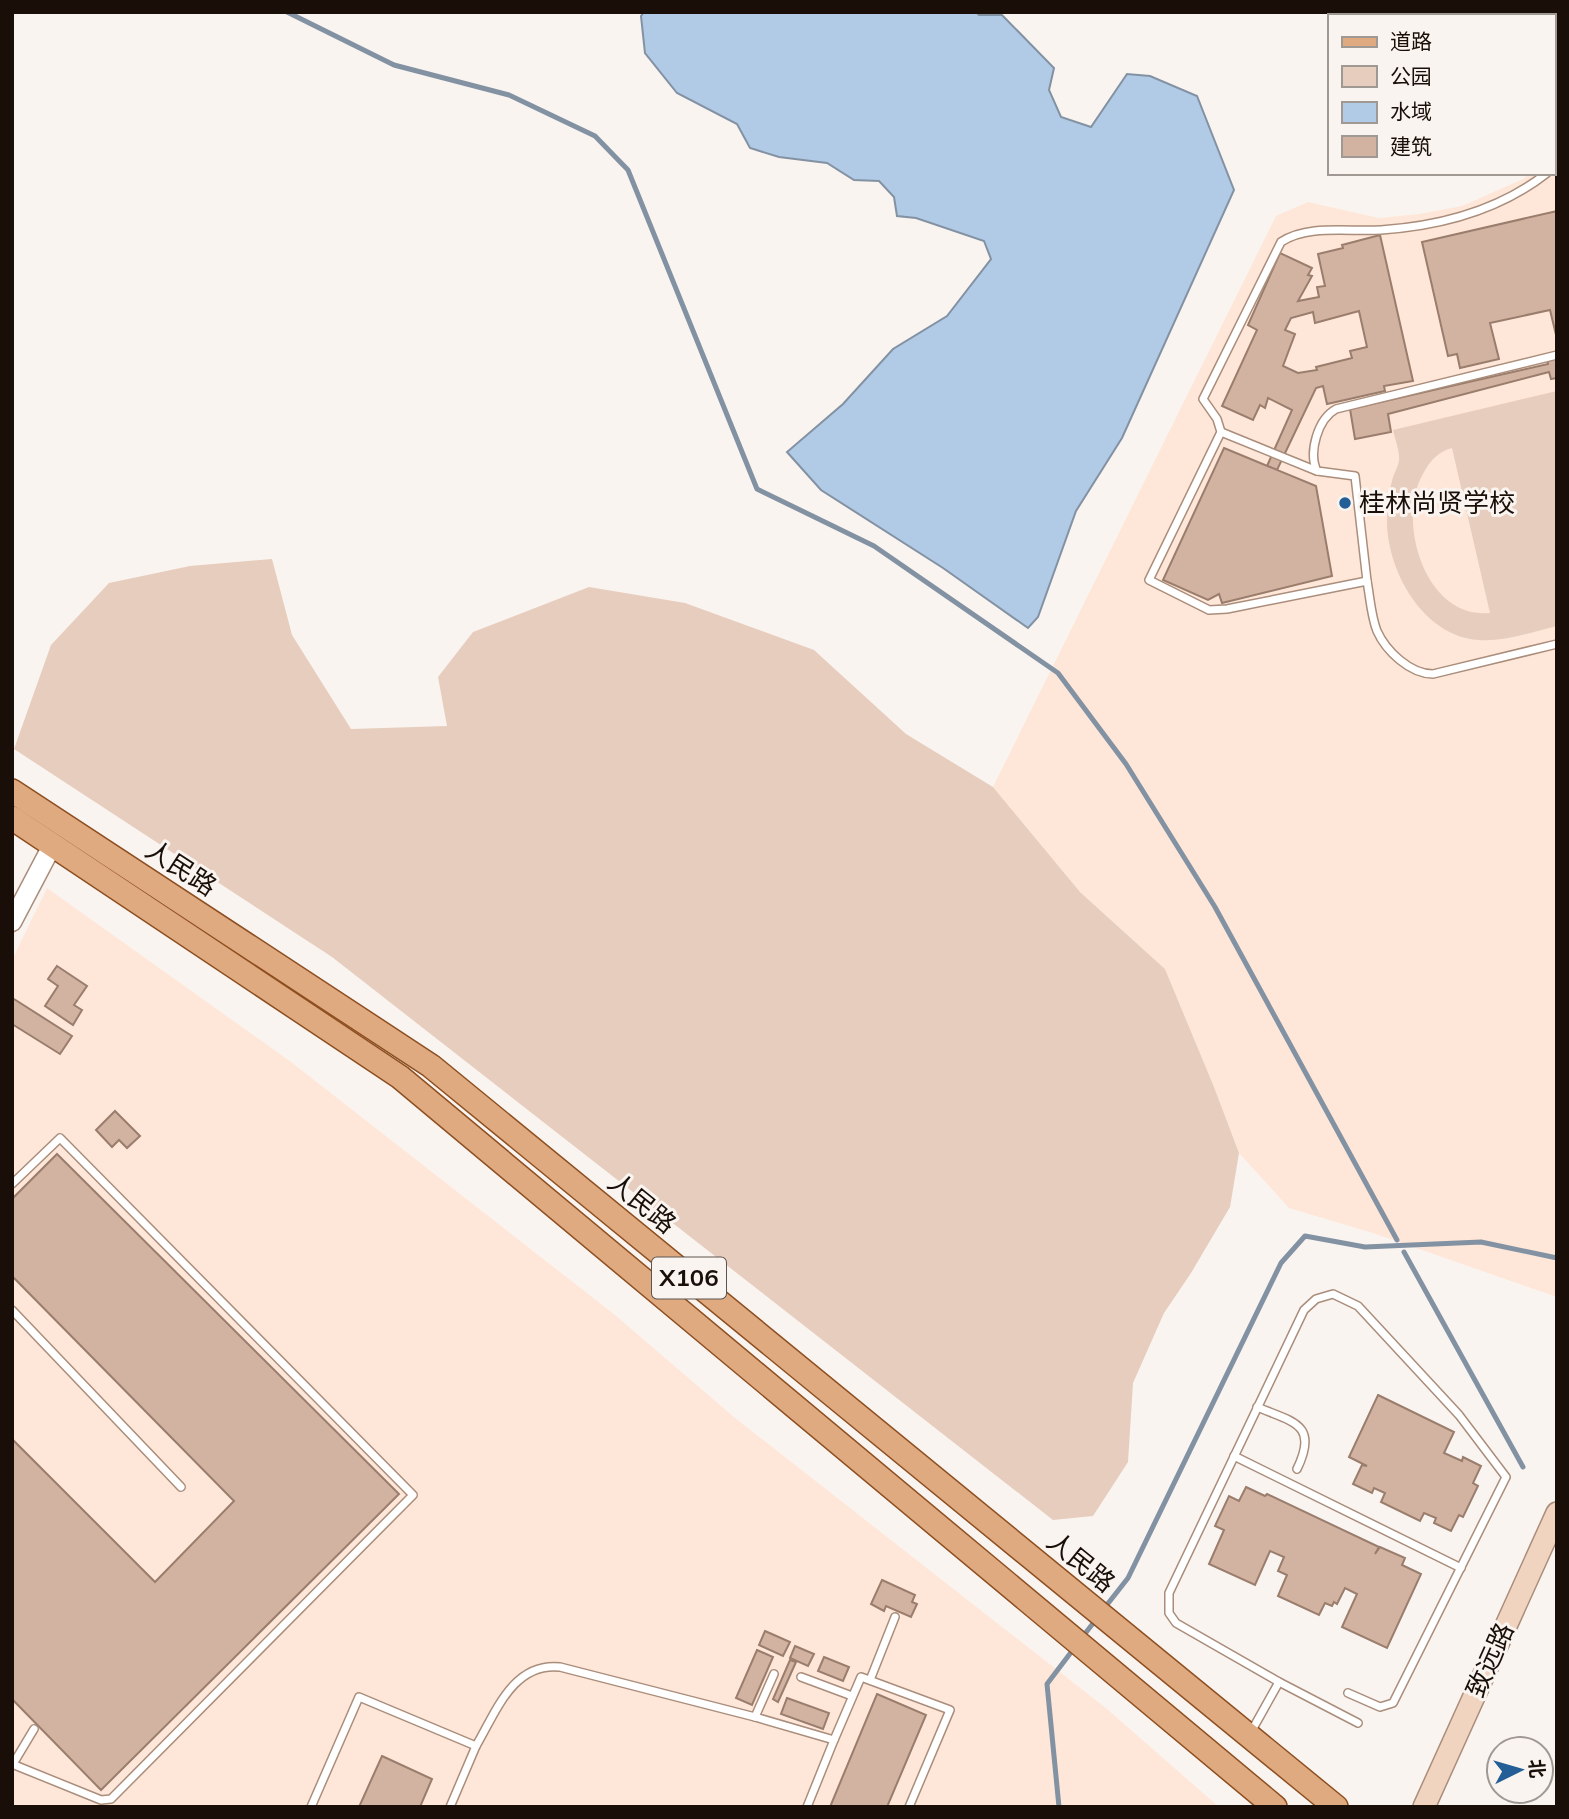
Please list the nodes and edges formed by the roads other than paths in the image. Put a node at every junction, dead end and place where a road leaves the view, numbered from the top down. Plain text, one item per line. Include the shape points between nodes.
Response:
1 (1544, 175) edge
2 (1557, 355) edge
3 (1221, 432) junction
4 (1317, 471) junction
5 (1367, 581) junction
6 (1557, 644) edge
7 (12, 791) edge
8 (12, 818) edge
9 (53, 844) junction
10 (12, 922) edge
11 (12, 1184) edge
12 (12, 1310) edge
13 (1257, 1408) junction
14 (1234, 1456) junction
15 (1297, 1469) dead end
16 (181, 1487) dead end
17 (1557, 1513) edge
18 (1461, 1568) junction
19 (895, 1617) dead end
20 (774, 1674) dead end
21 (801, 1677) dead end
22 (870, 1680) junction
23 (1279, 1682) junction
24 (1348, 1693) dead end
25 (852, 1696) junction
26 (755, 1717) junction
27 (1358, 1723) dead end
28 (34, 1729) dead end
29 (1249, 1736) junction
30 (834, 1740) junction
31 (476, 1746) junction
32 (13, 1764) edge
33 (311, 1807) edge
34 (450, 1807) edge
35 (807, 1807) edge
36 (909, 1807) edge
37 (1275, 1807) edge
38 (1336, 1807) edge
39 (1424, 1807) edge

1 - 3 lane via 1513,196 1460,217 1382,230 1304,232 1280,242 1203,398
2 - 4 lane via 1336,409 1318,432 1313,453
3 - 4 lane
3 - 5 lane via 1149,580 1209,610
4 - 5 lane via 1355,476
5 - 6 lane via 1380,635 1399,658 1422,674
7 - 29 main road, 人民路 / X106 via 431,1066
8 - 9 main road, 人民路 / X106
9 - 10 street
9 - 37 main road, 人民路 / X106 via 400,1077
11 - 32 lane via 60,1139 413,1496 111,1799 101,1800
12 - 16 lane
13 - 14 lane
13 - 15 lane via 1299,1427 1306,1448
13 - 18 lane via 1308,1306 1333,1294 1358,1306 1459,1415 1506,1477
14 - 18 lane
14 - 23 lane via 1170,1593 1169,1613 1193,1635
17 - 39 main road, 致远路
18 - 24 lane via 1393,1703 1380,1707
19 - 22 lane
20 - 26 lane
21 - 25 lane
22 - 25 lane via 861,1677
22 - 36 lane via 950,1710
23 - 27 lane
23 - 29 lane
25 - 30 lane
26 - 30 lane
26 - 31 lane via 545,1666 516,1681
28 - 32 lane
29 - 38 main road, 人民路 / X106
30 - 35 lane
31 - 33 lane via 359,1697
31 - 34 lane

